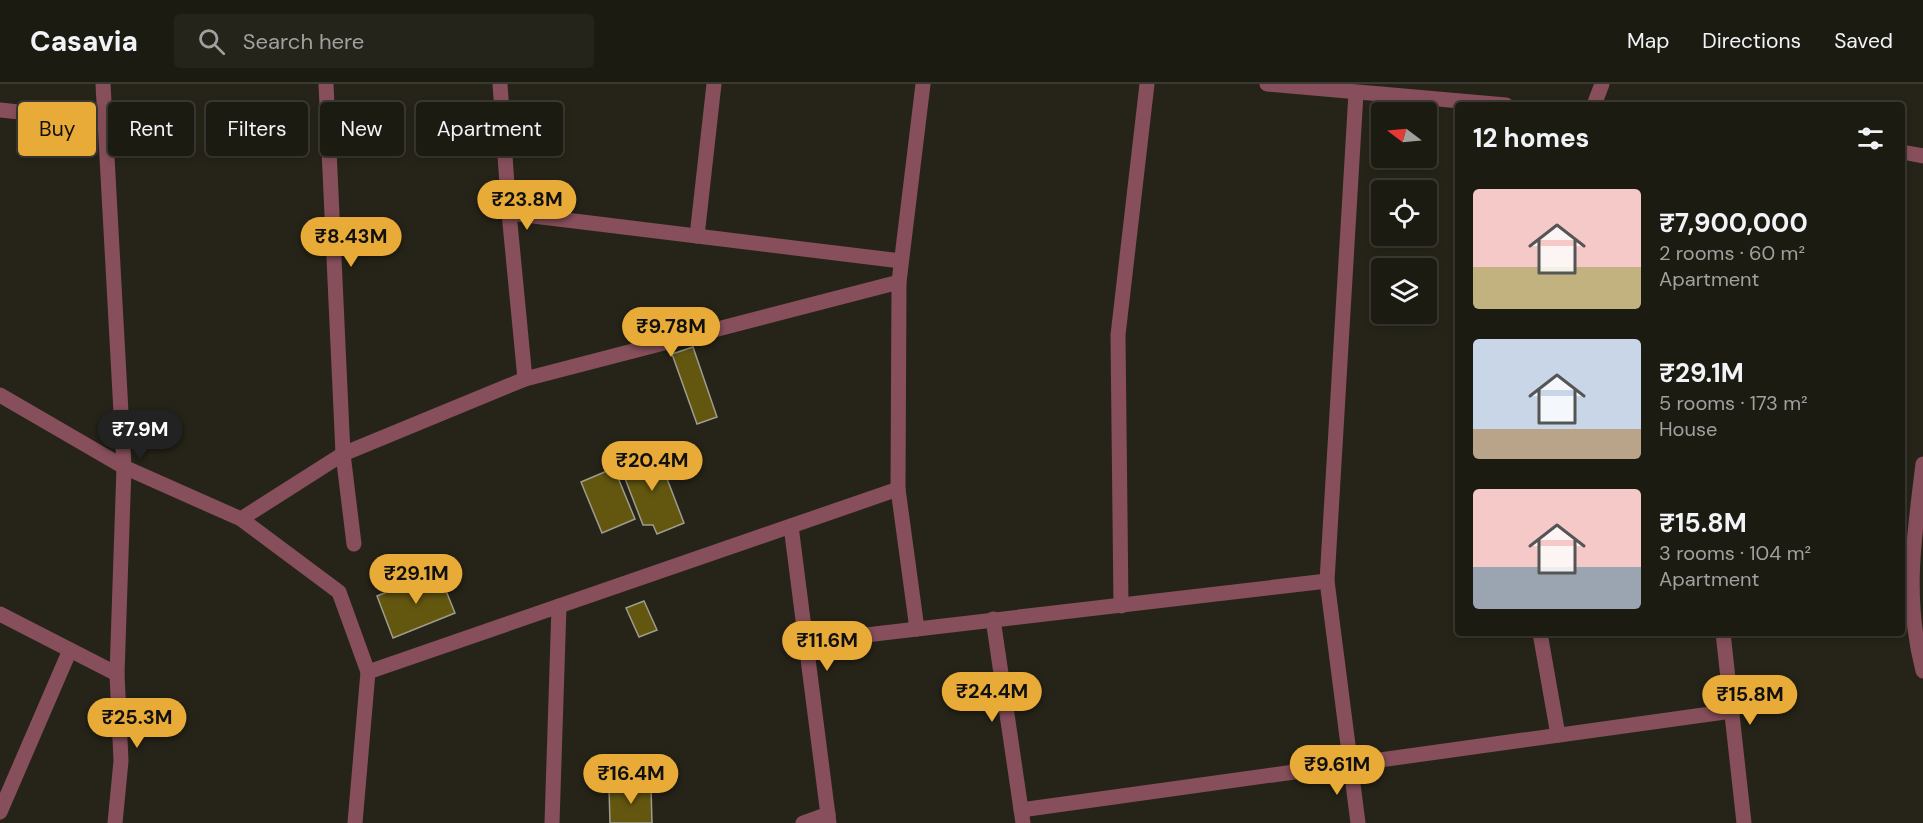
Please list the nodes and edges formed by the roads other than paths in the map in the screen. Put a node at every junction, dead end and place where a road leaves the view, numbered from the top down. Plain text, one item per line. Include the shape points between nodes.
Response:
1 (103, 84) edge
2 (326, 84) edge
3 (500, 84) edge
4 (714, 84) edge
5 (923, 84) edge
6 (1147, 84) edge
7 (1267, 84) edge
8 (1602, 84) edge
9 (1397, 89) edge
10 (1356, 93) junction
11 (1486, 102) edge
12 (1595, 102) edge
13 (0, 110) edge
14 (104, 121) junction
15 (1905, 153) edge
16 (1923, 156) edge
17 (509, 213) junction
18 (697, 236) junction
19 (902, 261) junction
20 (899, 282) junction
21 (525, 379) junction
22 (0, 395) edge
23 (343, 454) junction
24 (1923, 464) edge
25 (124, 467) junction
26 (898, 489) junction
27 (242, 519) junction
28 (791, 526) junction
29 (354, 544) dead end
30 (1327, 581) junction
31 (559, 606) junction
32 (1121, 606) junction
33 (0, 614) edge
34 (993, 619) junction
35 (917, 629) junction
36 (1918, 634) edge
37 (1541, 636) edge
38 (1723, 636) edge
39 (806, 642) junction
40 (70, 650) junction
41 (1923, 671) edge
42 (368, 672) junction
43 (117, 674) junction
44 (1732, 711) junction
45 (1558, 735) junction
46 (1349, 763) junction
47 (0, 812) edge
48 (1022, 816) edge
49 (828, 819) edge
50 (115, 823) edge
51 (355, 823) edge
52 (552, 823) edge
53 (803, 823) edge
54 (1358, 823) edge
55 (1744, 823) edge

1 - 14 street
2 - 23 street
3 - 17 street
4 - 18 street
5 - 19 street
6 - 32 street via 1117,345
7 - 10 street
8 - 12 street
9 - 10 street
9 - 11 street
10 - 30 street
13 - 14 street
14 - 25 street
15 - 16 street
17 - 18 street
17 - 21 street
18 - 19 street
19 - 20 street
20 - 21 street
20 - 26 street
21 - 23 street
22 - 25 street
23 - 27 street
23 - 29 street
24 - 36 street via 1911,584
25 - 27 street
25 - 43 street
26 - 28 street
26 - 35 street
27 - 42 street via 339,592
28 - 31 street
28 - 39 street
30 - 32 street
30 - 46 street
31 - 42 street
31 - 52 street
32 - 34 street
33 - 40 street
34 - 35 street
34 - 48 street
35 - 39 street
36 - 41 street
37 - 45 street
38 - 44 street
39 - 49 street
40 - 43 street
40 - 47 street
42 - 51 street
43 - 50 street via 121,760
44 - 45 street
44 - 55 street
45 - 46 street
46 - 48 street
46 - 54 street
49 - 53 street

